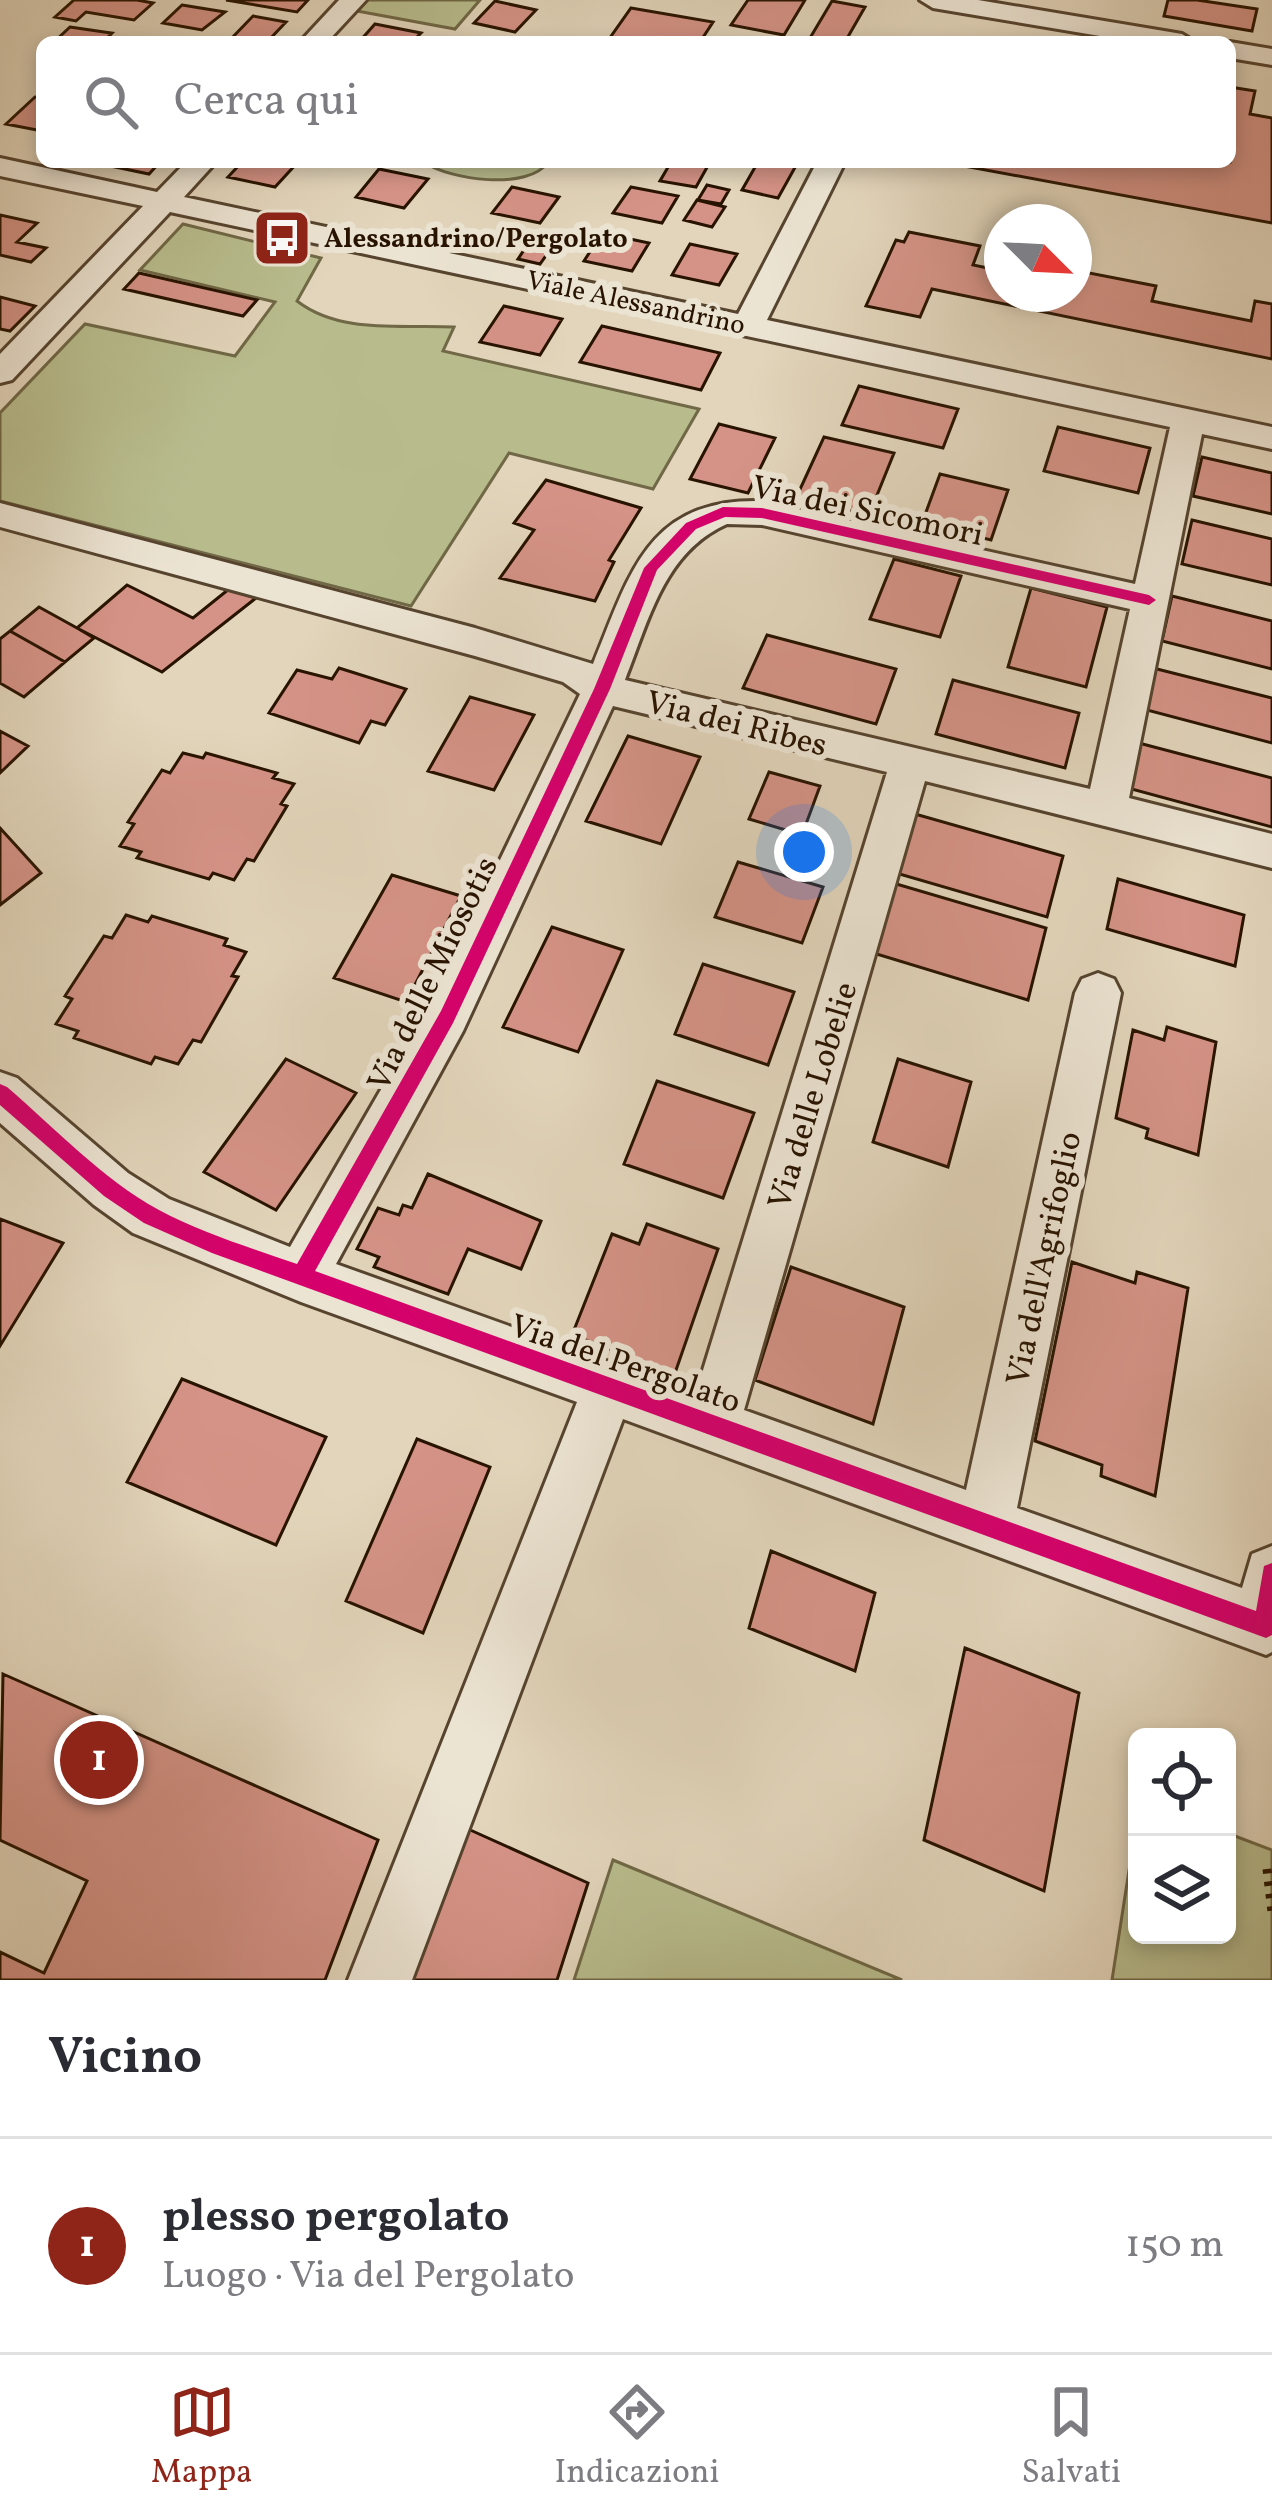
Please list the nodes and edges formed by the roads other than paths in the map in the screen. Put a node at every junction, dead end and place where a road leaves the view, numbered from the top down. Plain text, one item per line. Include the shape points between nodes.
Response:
1 (352, 0) edge
2 (933, 0) edge
3 (319, 36) edge
4 (1146, 36) edge
5 (1236, 51) edge
6 (1272, 57) edge
7 (0, 167) edge
8 (196, 168) edge
9 (828, 168) edge
10 (164, 202) junction
11 (748, 326) junction
12 (0, 374) edge
13 (1188, 421) junction
14 (1272, 438) edge
15 (0, 515) edge
16 (1149, 600) junction
17 (602, 689) junction
18 (909, 765) junction
19 (1107, 807) junction
20 (1272, 851) edge
21 (1098, 993) dead end
22 (0, 1093) edge
23 (301, 1277) junction
24 (610, 1388) junction
25 (713, 1425) junction
26 (986, 1524) junction
27 (1269, 1600) edge
28 (380, 1978) edge

1 - 3 street
2 - 4 street
5 - 6 street
7 - 10 street, Viale Alessandrino
8 - 10 street
9 - 11 street
10 - 11 street, Viale Alessandrino
10 - 12 street
11 - 13 street, Viale Alessandrino
13 - 14 street, Viale Alessandrino
13 - 16 street
15 - 17 street, Via dei Ribes via 475,642 576,672
16 - 17 street, Via dei Sicomori via 774,516 723,512 691,526 657,558
16 - 19 street
17 - 18 street, Via dei Ribes
17 - 23 street, Via delle Miosotis via 439,1032
18 - 19 street, Via dei Ribes
18 - 25 street, Via delle Lobelie
19 - 20 street, Via dei Ribes
21 - 26 street, Via dell'Agrifoglio
22 - 23 street, Via del Pergolato via 140,1209
23 - 24 street, Via del Pergolato
24 - 25 street, Via del Pergolato
24 - 28 street, Via del Pergolato
25 - 26 street, Via del Pergolato
26 - 27 street, Via del Pergolato

